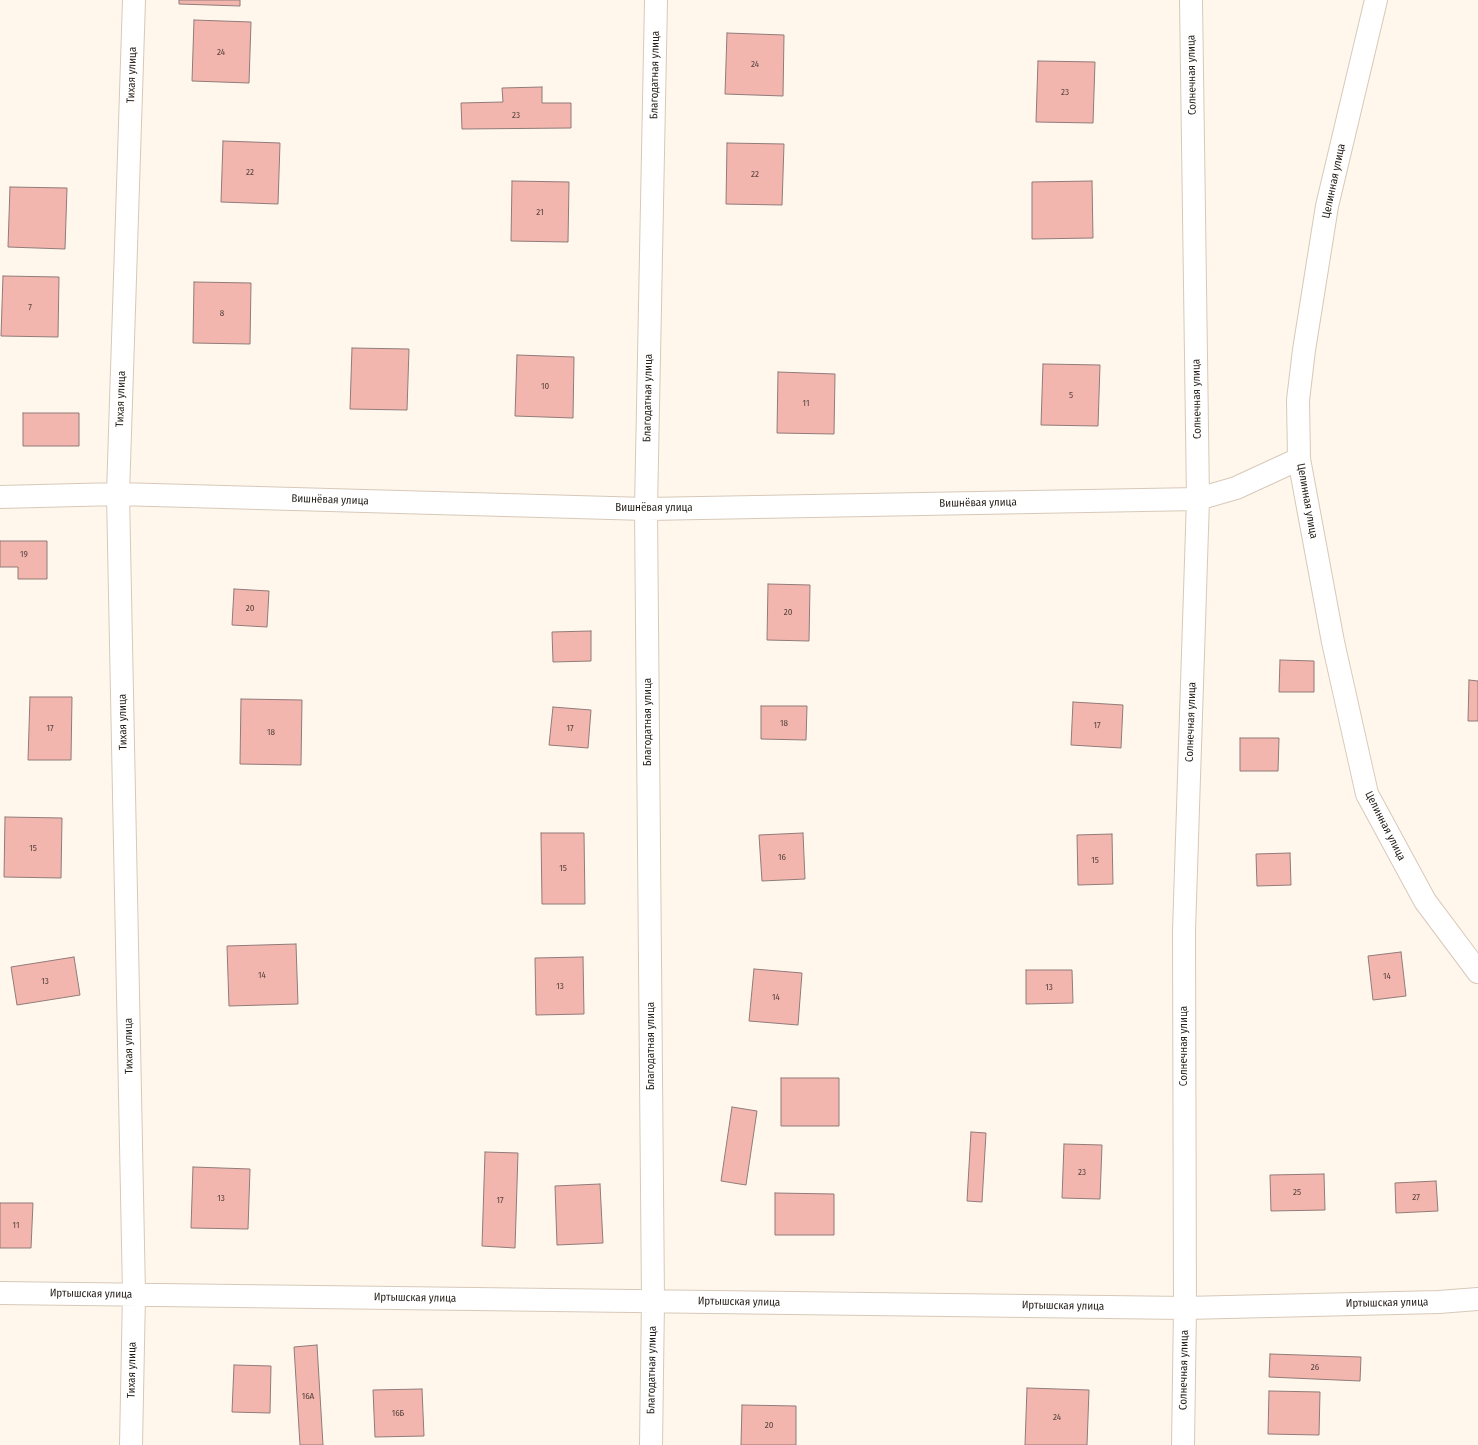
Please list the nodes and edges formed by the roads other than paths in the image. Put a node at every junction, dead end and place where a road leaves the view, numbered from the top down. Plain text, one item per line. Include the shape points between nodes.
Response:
1 (134, 0) edge
2 (656, 0) edge
3 (1191, 0) edge
4 (1376, 0) edge
5 (1299, 458) junction
6 (118, 494) junction
7 (0, 497) edge
8 (1198, 499) junction
9 (646, 509) junction
10 (1478, 972) edge
11 (0, 1293) edge
12 (134, 1294) junction
13 (1478, 1299) edge
14 (653, 1301) junction
15 (1185, 1308) junction
16 (130, 1445) edge
17 (651, 1445) edge
18 (1183, 1445) edge

1 - 6 street, Тихая улица
2 - 9 street, Благодатная улица
3 - 8 street, Солнечная улица
4 - 5 street, Целинная улица via 1327,206 1298,400
5 - 8 street, Вишнёвая улица via 1236,488
5 - 10 street, Целинная улица via 1333,642 1367,794 1425,901
6 - 7 street, Вишнёвая улица
6 - 9 street, Вишнёвая улица
6 - 12 street, Тихая улица
8 - 9 street, Вишнёвая улица
8 - 15 street, Солнечная улица via 1184,931
9 - 14 street, Благодатная улица
11 - 12 street, Иртышская улица
12 - 14 street, Иртышская улица
12 - 16 street, Тихая улица
13 - 15 street, Иртышская улица
14 - 15 street, Иртышская улица
14 - 17 street, Благодатная улица
15 - 18 street, Солнечная улица

